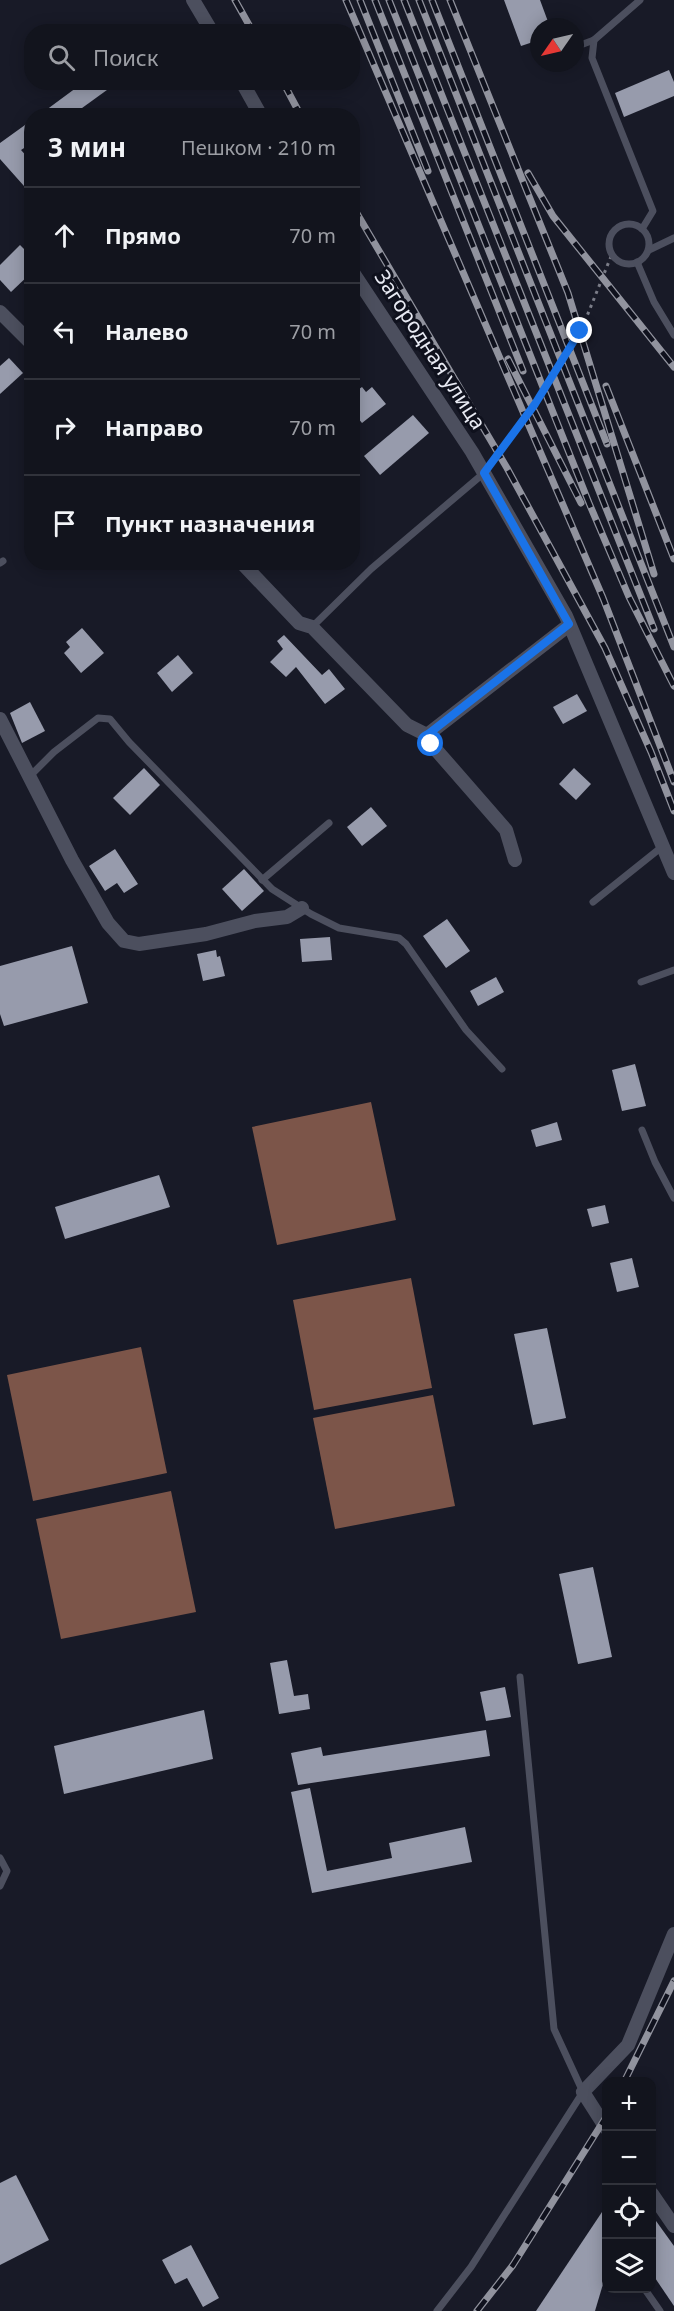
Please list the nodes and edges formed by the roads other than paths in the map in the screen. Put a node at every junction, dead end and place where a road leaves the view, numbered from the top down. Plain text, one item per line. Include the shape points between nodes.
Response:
1 (193, 0) edge
2 (640, 0) edge
3 (207, 24) edge
4 (594, 40) junction
5 (584, 44) edge
6 (246, 90) edge
7 (257, 108) edge
8 (642, 229) junction
9 (674, 238) edge
10 (649, 250) junction
11 (637, 262) junction
12 (360, 283) edge
13 (0, 312) edge
14 (674, 335) edge
15 (24, 336) edge
16 (484, 473) junction
17 (249, 570) edge
18 (569, 624) junction
19 (312, 627) junction
20 (0, 719) edge
21 (427, 735) junction
22 (29, 777) junction
23 (329, 823) dead end
24 (663, 846) junction
25 (515, 860) dead end
26 (674, 873) edge
27 (262, 880) junction
28 (593, 902) dead end
29 (302, 908) junction
30 (674, 970) edge
31 (641, 982) dead end
32 (502, 1069) dead end
33 (642, 1130) dead end
34 (674, 1198) edge
35 (519, 1677) dead end
36 (0, 1858) edge
37 (0, 1886) edge
38 (674, 1934) edge
39 (583, 2092) junction
40 (602, 2122) edge
41 (656, 2201) edge
42 (674, 2226) edge
43 (647, 2293) edge
44 (437, 2311) edge
45 (660, 2311) edge

1 - 3 street
2 - 4 lane
4 - 5 lane
4 - 8 lane via 592,58 652,211
6 - 7 street
8 - 10 lane via 648,237
8 - 11 lane via 627,224 615,230 609,241 612,254 622,263
9 - 10 lane
10 - 11 lane
11 - 14 lane
12 - 16 street, Загородная улица
13 - 15 street
16 - 18 street, Загородная улица
16 - 19 lane via 371,569
17 - 19 street via 299,622
18 - 21 street
18 - 24 street, Загородная улица
19 - 21 street via 407,725
20 - 22 street
21 - 25 street via 506,830
22 - 27 lane via 98,718 110,719
22 - 29 street via 108,923 124,941 139,944 206,934 287,916
23 - 27 lane
24 - 26 street, Загородная улица
24 - 28 lane
27 - 29 lane
29 - 32 lane via 339,928 399,938 466,1030
30 - 31 lane
33 - 34 lane
35 - 39 lane via 554,2029
36 - 37 lane via 7,1871
38 - 39 street via 628,2045
39 - 40 street
39 - 44 lane via 471,2267
41 - 42 street
43 - 45 lane

